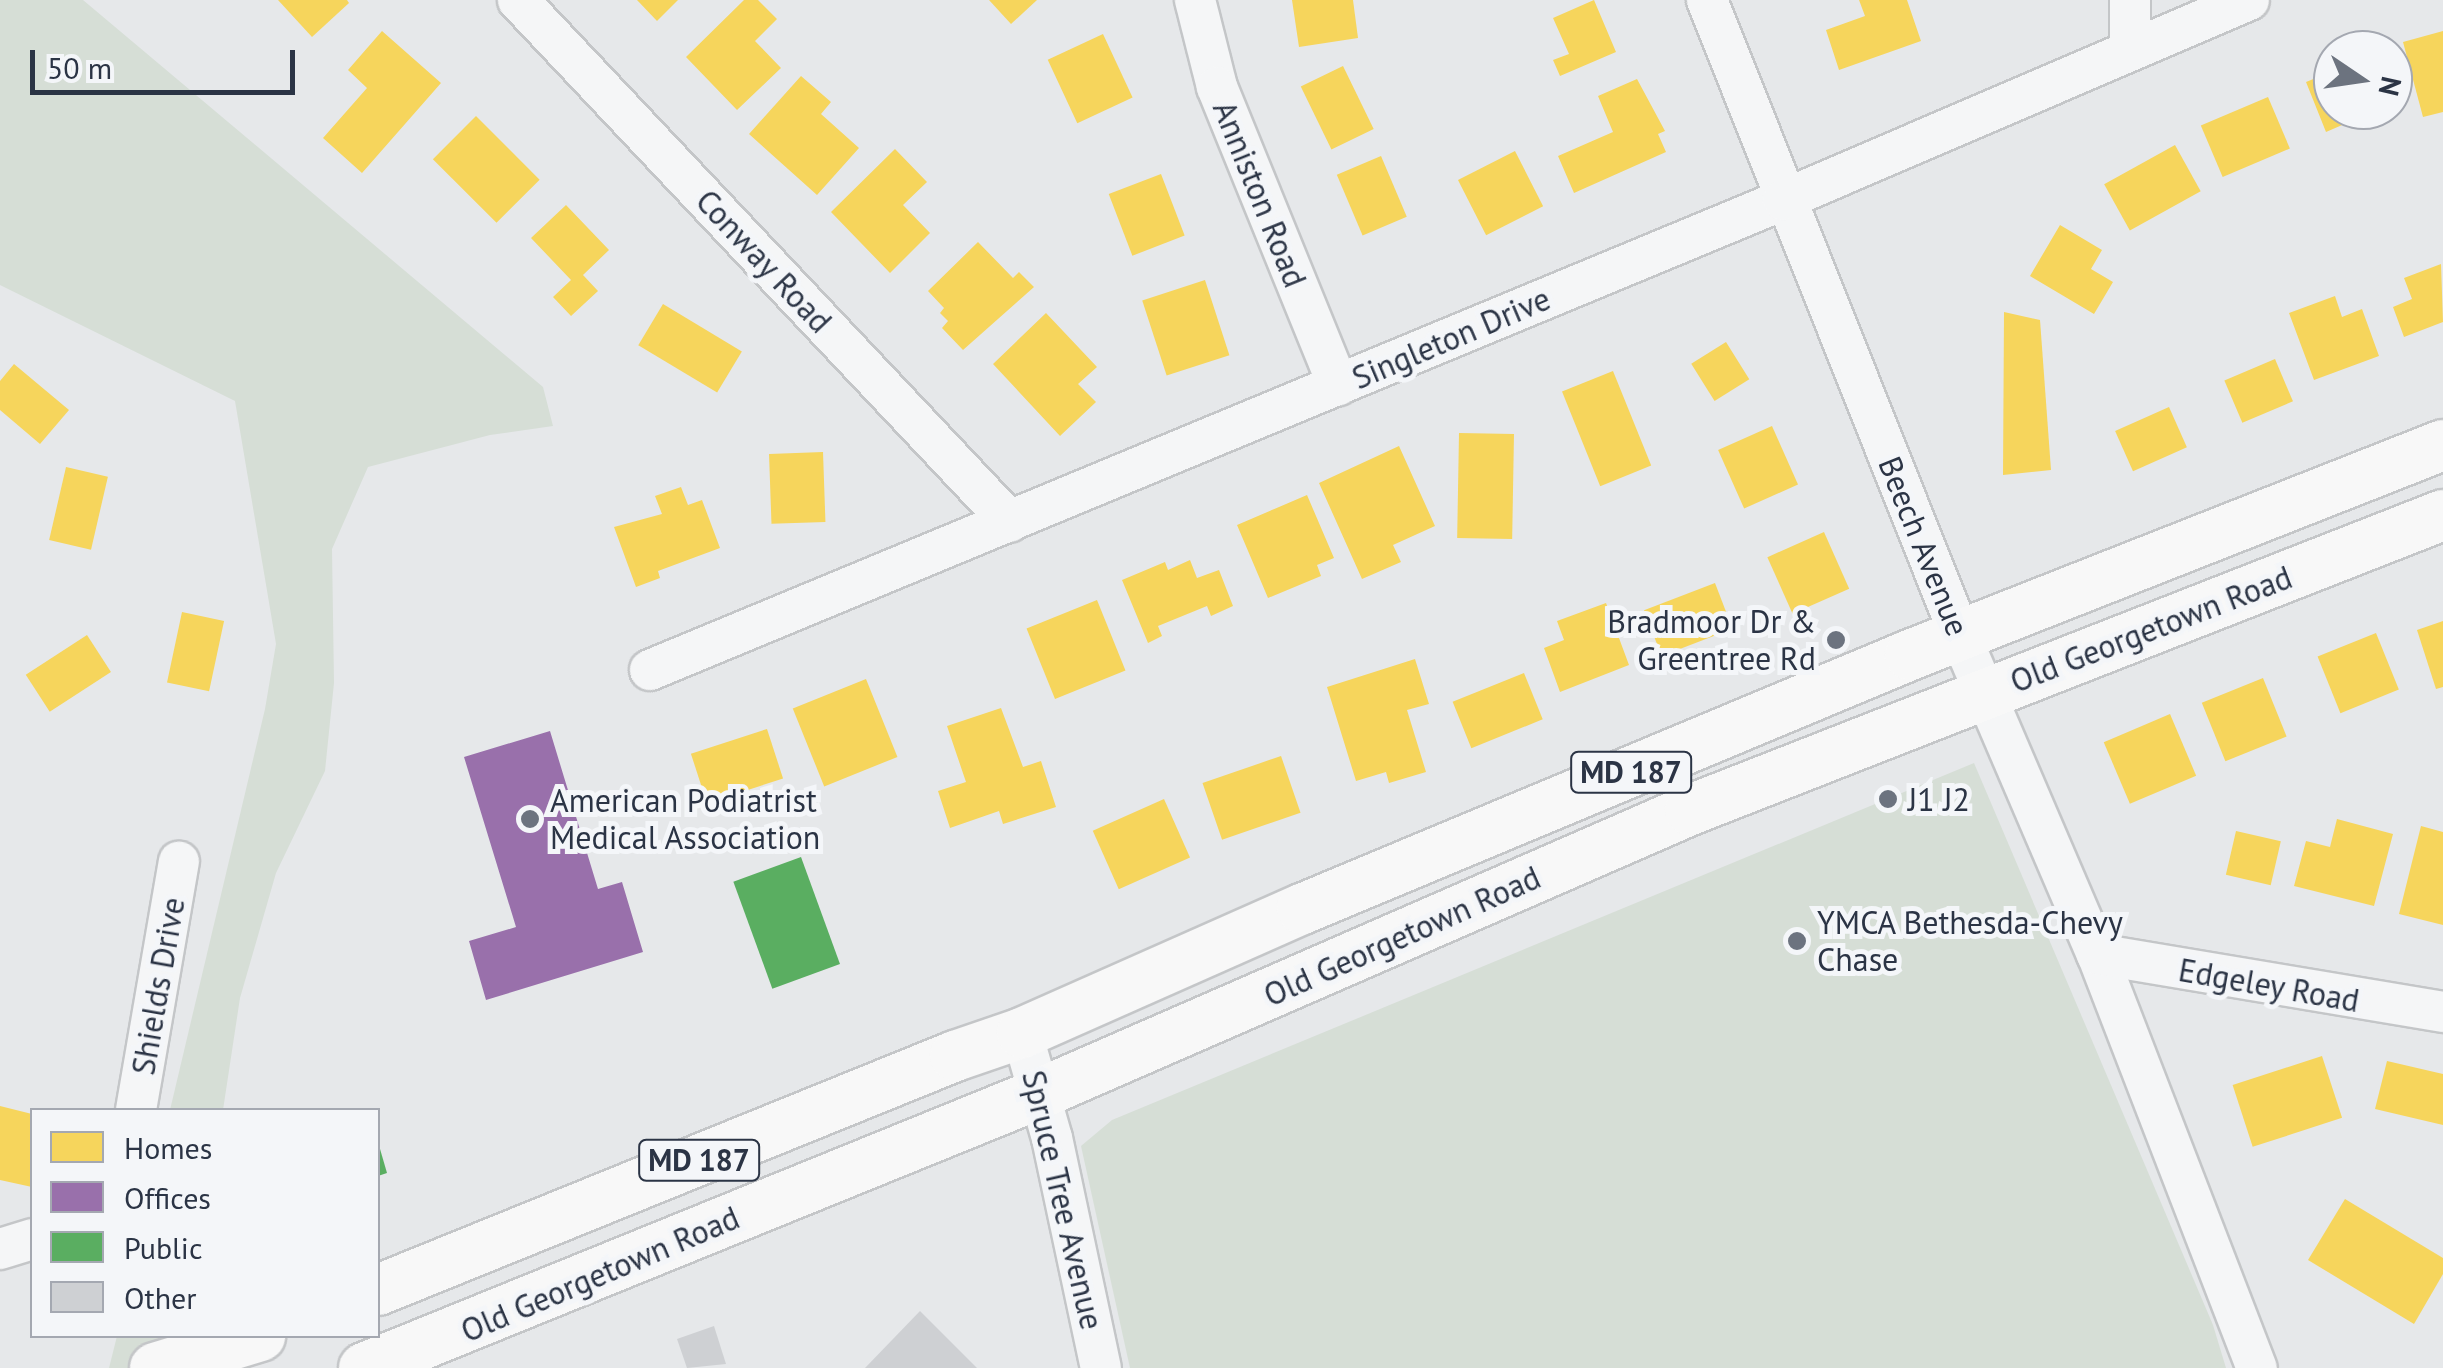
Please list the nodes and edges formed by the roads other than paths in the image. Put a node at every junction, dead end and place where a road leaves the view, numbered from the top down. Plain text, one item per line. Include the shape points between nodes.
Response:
1 (518, 0) edge
2 (1707, 0) edge
3 (2130, 0) edge
4 (2249, 0) edge
5 (1191, 4) edge
6 (2130, 48) junction
7 (1783, 200) junction
8 (1338, 385) junction
9 (2443, 445) edge
10 (2443, 515) edge
11 (1010, 522) junction
12 (1960, 635) junction
13 (650, 670) dead end
14 (1985, 693) junction
15 (179, 862) dead end
16 (2096, 954) junction
17 (2443, 1012) edge
18 (1022, 1033) junction
19 (1041, 1093) junction
20 (136, 1108) edge
21 (30, 1240) edge
22 (0, 1249) edge
23 (380, 1289) edge
24 (253, 1338) edge
25 (154, 1368) edge
26 (364, 1368) edge
27 (1101, 1368) edge
28 (2257, 1368) edge

1 - 11 street, Conway Road
2 - 7 street, Beech Avenue
3 - 6 street
4 - 6 street, Singleton Drive
5 - 8 street, Anniston Road via 1217,87
6 - 7 street, Singleton Drive
7 - 8 street, Singleton Drive
7 - 12 street, Beech Avenue
8 - 11 street, Singleton Drive
9 - 12 main road, Old Georgetown Road / MD 187
10 - 14 main road, Old Georgetown Road / MD 187
11 - 13 street, Singleton Drive
12 - 14 street, Beech Avenue
12 - 18 main road, Old Georgetown Road / MD 187
14 - 16 street, Beech Avenue
14 - 19 main road, Old Georgetown Road / MD 187 via 1690,810
15 - 20 street, Shields Drive
16 - 17 street, Edgeley Road
16 - 28 street, Beech Avenue
18 - 19 street, Spruce Tree Avenue
18 - 23 main road, Old Georgetown Road / MD 187
19 - 26 main road, Old Georgetown Road / MD 187
19 - 27 street, Spruce Tree Avenue
21 - 22 street
24 - 25 main road

